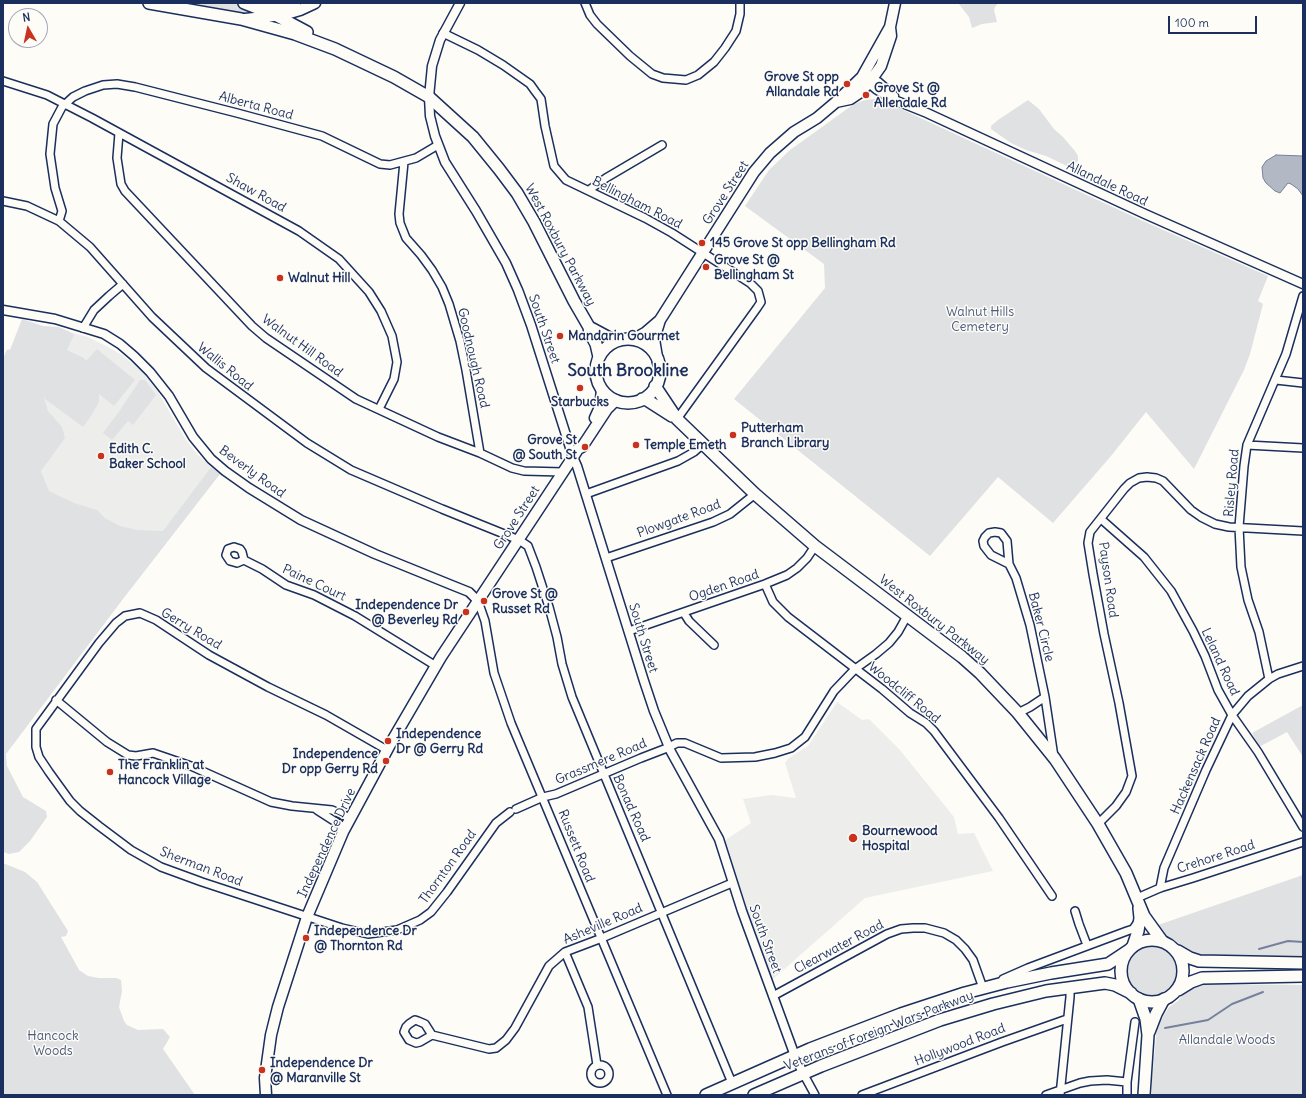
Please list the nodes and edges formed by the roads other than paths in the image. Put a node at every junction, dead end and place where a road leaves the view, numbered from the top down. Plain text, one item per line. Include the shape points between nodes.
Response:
1 (149, 3) edge
2 (244, 3) edge
3 (254, 3) edge
4 (314, 3) edge
5 (460, 3) edge
6 (585, 3) edge
7 (740, 3) edge
8 (895, 3) edge
9 (277, 16) junction
10 (241, 20) junction
11 (443, 33) junction
12 (335, 49) junction
13 (868, 80) junction
14 (3, 81) edge
15 (429, 97) junction
16 (65, 104) junction
17 (119, 133) junction
18 (438, 145) junction
19 (662, 145) dead end
20 (404, 162) junction
21 (589, 190) junction
22 (3, 201) edge
23 (59, 220) junction
24 (702, 253) junction
25 (123, 284) junction
26 (1303, 284) edge
27 (1303, 296) edge
28 (3, 310) edge
29 (660, 320) junction
30 (589, 327) junction
31 (83, 328) junction
32 (634, 340) junction
33 (615, 341) junction
34 (599, 357) junction
35 (658, 363) junction
36 (1276, 380) junction
37 (1303, 383) edge
38 (655, 386) junction
39 (602, 390) junction
40 (642, 399) junction
41 (616, 400) junction
42 (379, 409) junction
43 (677, 419) junction
44 (702, 444) junction
45 (1247, 445) junction
46 (1303, 448) edge
47 (480, 453) junction
48 (576, 453) junction
49 (563, 472) junction
50 (586, 494) junction
51 (755, 494) junction
52 (1100, 519) junction
53 (1240, 528) junction
54 (1303, 531) edge
55 (519, 540) junction
56 (815, 546) junction
57 (606, 558) junction
58 (244, 560) dead end
59 (1009, 564) junction
60 (765, 584) junction
61 (478, 601) junction
62 (684, 613) junction
63 (907, 616) junction
64 (629, 631) junction
65 (714, 644) dead end
66 (436, 666) junction
67 (1303, 666) edge
68 (855, 669) junction
69 (1269, 679) junction
70 (1045, 697) junction
71 (56, 700) junction
72 (1018, 713) junction
73 (1232, 714) junction
74 (669, 747) junction
75 (36, 749) joint
76 (387, 750) junction
77 (1055, 759) junction
78 (603, 774) junction
79 (543, 797) junction
80 (315, 809) junction
81 (350, 818) junction
82 (1098, 824) junction
83 (1303, 827) edge
84 (345, 828) junction
85 (1303, 842) edge
86 (732, 883) junction
87 (1160, 888) junction
88 (1052, 896) dead end
89 (1138, 901) junction
90 (1075, 911) dead end
91 (661, 912) junction
92 (307, 917) junction
93 (1140, 918) junction
94 (602, 938) junction
95 (1162, 941) junction
96 (1087, 945) junction
97 (1172, 947) junction
98 (1131, 948) junction
99 (565, 952) junction
100 (1303, 963) edge
101 (1303, 976) edge
102 (983, 988) junction
103 (1070, 988) junction
104 (1176, 991) junction
105 (773, 996) junction
106 (1135, 996) junction
107 (1164, 999) junction
108 (1067, 1019) junction
109 (1135, 1022) dead end
110 (432, 1035) dead end
111 (1148, 1035) junction
112 (795, 1056) junction
113 (597, 1065) dead end
114 (803, 1074) junction
115 (1127, 1082) junction
116 (732, 1083) junction
117 (1060, 1092) edge
118 (266, 1095) edge
119 (667, 1095) edge
120 (706, 1095) edge
121 (754, 1095) edge
122 (815, 1095) edge
123 (862, 1095) edge
124 (1046, 1095) edge
125 (1127, 1095) edge
126 (1144, 1095) edge

1 - 10 main road, West Roxbury Parkway
2 - 9 main road, West Roxbury Parkway
3 - 4 main road via 286,8
4 - 9 main road
5 - 11 street, South Street
6 - 7 street via 597,24 630,56 652,74 674,80 686,80 698,75 714,62 736,31
8 - 13 main road, Grove Street via 890,27
9 - 10 main road
9 - 12 main road, West Roxbury Parkway
10 - 12 main road, West Roxbury Parkway via 295,34
11 - 15 street, South Street via 434,59
11 - 21 street, Bellingham Road via 497,61 530,84 541,99 554,166 566,180
12 - 15 main road, West Roxbury Parkway via 389,74
13 - 24 main road, Grove Street via 850,100 836,102 770,153 754,172
13 - 26 street, Allandale Road via 882,93
14 - 16 street, Shaw Road via 47,95
15 - 18 street, South Street via 431,120
15 - 30 main road, West Roxbury Parkway via 473,137 514,189
16 - 17 street, Shaw Road
16 - 20 street, Alberta Road via 73,97 103,85 129,86 322,136 380,164
16 - 23 street via 53,124 50,154 62,211
17 - 42 street, Walnut Hill Road via 119,172 121,184 129,197 266,338 356,399
17 - 42 street, Shaw Road via 299,231 339,259 369,292 392,336 397,362 394,379
18 - 20 street, Alberta Road
18 - 48 street, South Street via 445,162 509,269
19 - 21 street
20 - 47 street, Goodnough Road via 400,223 406,238 432,270 449,304 460,341
21 - 24 street, Bellingham Road via 659,226
22 - 23 street, Wallis Road via 27,206
23 - 25 street, Wallis Road via 90,247
24 - 29 main road, Grove Street
24 - 43 street, Bellingham Road via 750,283 758,291 761,302
25 - 31 street via 94,310
25 - 55 street, Wallis Road via 152,317 206,368 330,458 449,512
27 - 36 street, Risley Road
28 - 31 street, Beverly Road via 55,319
29 - 32 main road, Grove Street
29 - 35 main road, Grove Street via 654,339
30 - 33 main road, West Roxbury Parkway
30 - 34 main road, West Roxbury Parkway
31 - 61 street, Beverly Road via 104,334 134,356 169,396 203,450 225,471 249,488 313,526 469,592
32 - 33 main road
32 - 35 main road via 650,348
33 - 34 main road
34 - 39 main road via 596,374
35 - 38 main road via 659,375
36 - 37 street
36 - 45 street, Risley Road
38 - 40 main road
38 - 43 main road, West Roxbury Parkway
39 - 41 main road
39 - 48 main road, Grove Street via 599,410 578,444
40 - 41 main road via 634,402
40 - 43 main road, West Roxbury Parkway
41 - 48 main road, Grove Street
42 - 47 street, Walnut Hill Road via 438,437
43 - 44 main road, West Roxbury Parkway
44 - 50 street via 676,462
44 - 51 main road, West Roxbury Parkway
45 - 46 street
45 - 53 street, Risley Road
47 - 49 street, Walnut Hill Road via 524,471
48 - 49 main road, Grove Street
48 - 50 street, South Street
49 - 55 main road, Grove Street
50 - 57 street, South Street
51 - 56 main road, West Roxbury Parkway
51 - 57 street, Plowgate Road via 730,514 713,522
52 - 53 street, Payson Road via 1130,483 1147,477 1163,482 1201,518 1215,524
52 - 73 street, Leland Road via 1144,557 1171,591
52 - 82 street, Payson Road via 1090,532 1088,543 1132,776 1126,792
53 - 54 street, Payson Road
53 - 69 street, Risley Road via 1239,555 1243,581 1259,632
55 - 61 main road, Grove Street
55 - 78 street, Bonad Road via 528,546 532,553 572,697
56 - 60 street, Ogden Road via 797,568
56 - 63 main road, West Roxbury Parkway
57 - 64 street, South Street
58 - 66 street, Paine Court via 286,586 314,595 355,616
59 - 59 street, Baker Circle via 1005,537 1001,533 990,533 983,541 984,546 991,554
59 - 70 street, Baker Circle via 1016,578 1030,625
60 - 62 street, Ogden Road
60 - 68 street, Woodcliff Road via 773,602 788,617
61 - 66 main road, Independence Drive
61 - 79 street, Russett Road via 485,621 494,673 511,723
62 - 64 street, Ogden Road
62 - 65 street
63 - 68 street, Grassmere Road via 889,643
63 - 72 main road, West Roxbury Parkway via 962,657
64 - 74 street, South Street via 654,711
66 - 76 main road, Independence Drive
67 - 69 street, Hackensack Road
68 - 74 street, Grassmere Road via 834,691 805,737 791,748 755,757 721,758 685,743
68 - 88 street, Woodcliff Road via 934,731 999,818
69 - 73 street, Hackensack Road via 1248,696
70 - 72 street
70 - 77 street, Baker Circle
71 - 75 street, Gerry Road via 36,729
71 - 76 street, Gerry Road via 116,623 125,616 140,613 268,687
71 - 80 street via 107,742 128,755 153,753 191,766 271,802
72 - 77 main road, West Roxbury Parkway
73 - 83 street, Leland Road
73 - 87 street, Hackensack Road via 1164,868
74 - 78 street, Grassmere Road
74 - 86 street, South Street via 719,839
75 - 92 street, Sherman Road via 70,801 131,850 180,874
76 - 81 main road, Independence Drive
77 - 82 main road, West Roxbury Parkway
78 - 79 street, Grassmere Road
78 - 91 street, Bonad Road
79 - 92 street, Thornton Road via 513,811 496,823 447,892 431,912 420,920 397,930 368,934
79 - 94 street, Russett Road
80 - 81 street via 332,810
80 - 84 street
81 - 84 main road, Independence Drive
82 - 89 main road, West Roxbury Parkway
84 - 92 main road, Independence Drive
85 - 87 street, Crehore Road
86 - 91 street, Asheville Road
86 - 105 street, South Street
87 - 89 street, Crehore Road
89 - 93 main road, West Roxbury Parkway
89 - 95 main road, West Roxbury Parkway via 1147,921
90 - 96 street
91 - 94 street, Asheville Road
91 - 116 street, Bonad Road
92 - 118 main road, Independence Drive via 271,1035 265,1078
93 - 96 street, Veterans of Foreign Wars Parkway via 1132,929
93 - 98 main road, West Roxbury Parkway
94 - 99 street, Asheville Road
94 - 119 street, Russett Road
95 - 97 main road
95 - 98 main road via 1142,941
96 - 102 street, Veterans of Foreign Wars Parkway
97 - 100 main road via 1199,961
97 - 104 main road via 1179,955 1184,968
98 - 102 main road, Veterans of Foreign Wars Parkway via 1108,964 1039,975
98 - 106 main road via 1122,962 1121,972 1123,982
99 - 110 street, Asheville Road via 549,966 515,1028 496,1048 489,1049
99 - 113 street via 588,1007
101 - 104 main road via 1202,978
102 - 105 street, Clearwater Road via 973,960 956,940 944,933 913,928 887,934
102 - 112 main road, Veterans of Foreign Wars Parkway via 878,1022
103 - 106 main road, Veterans of Foreign Wars Parkway via 1109,983
103 - 108 street
103 - 114 main road, Veterans of Foreign Wars Parkway via 1025,996 966,1012
104 - 107 main road
105 - 112 street, South Street
106 - 107 main road via 1152,1002
106 - 111 main road via 1146,1019
107 - 111 main road
108 - 117 street
108 - 123 street, Hollywood Road
109 - 115 street
111 - 126 main road
112 - 114 street, South Street
112 - 116 main road, Veterans of Foreign Wars Parkway
114 - 121 main road, Veterans of Foreign Wars Parkway
114 - 122 street, South Street
115 - 117 street via 1090,1081
115 - 125 street
116 - 120 main road, Veterans of Foreign Wars Parkway
117 - 124 street

